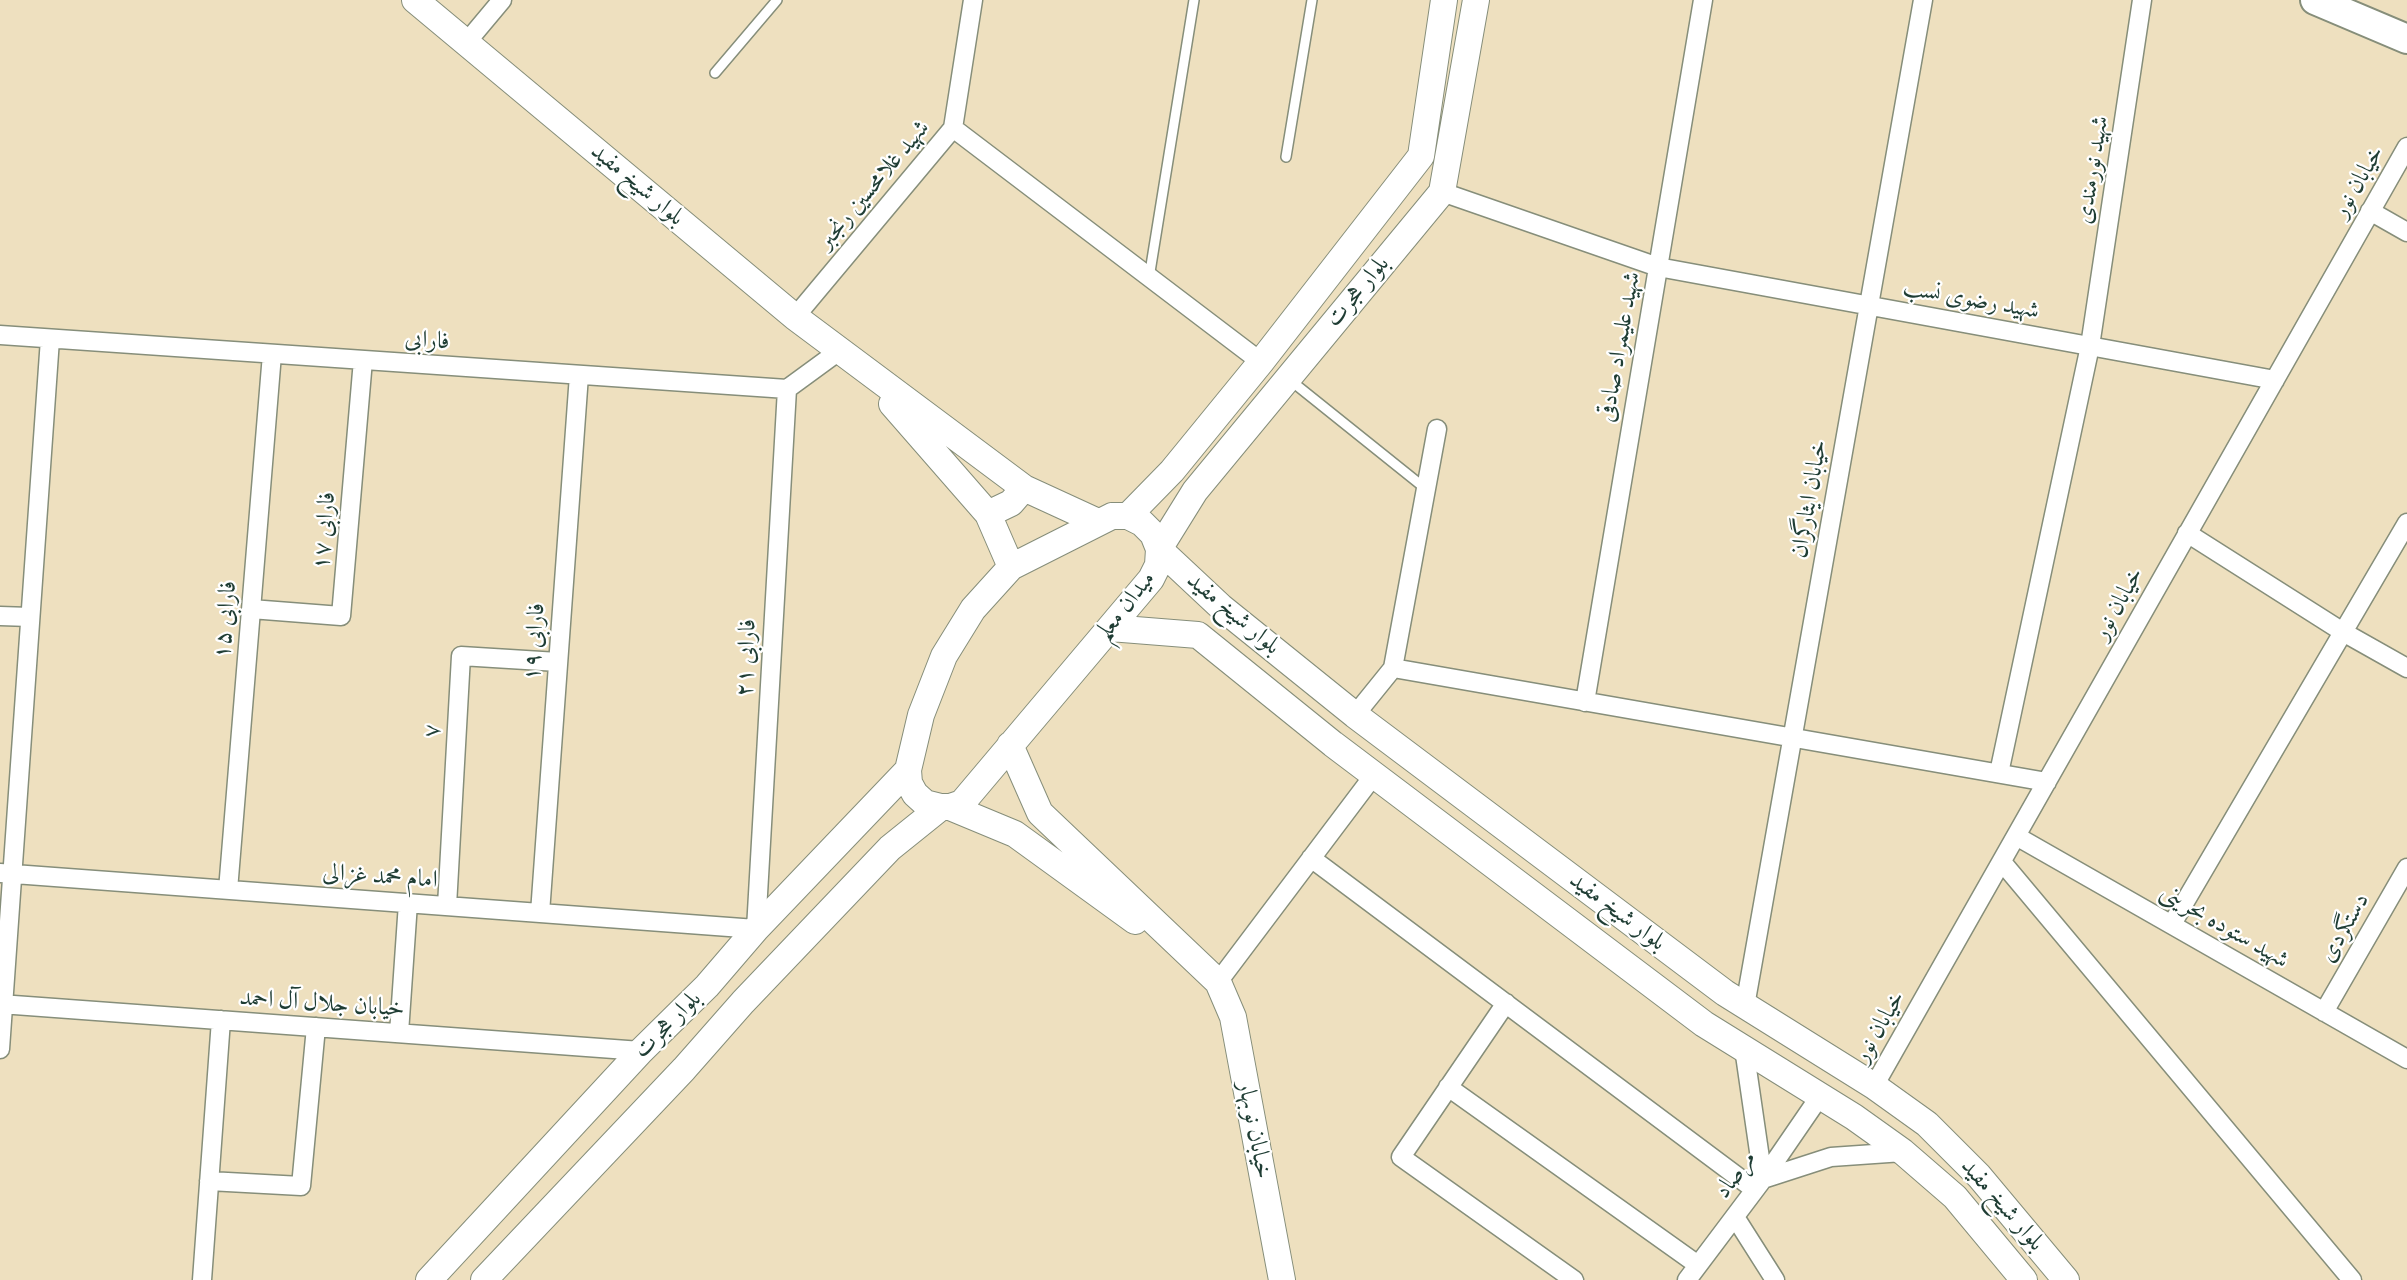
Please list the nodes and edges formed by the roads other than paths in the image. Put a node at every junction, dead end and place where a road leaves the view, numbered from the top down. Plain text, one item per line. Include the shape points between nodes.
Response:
1 (415, 0) edge
2 (502, 0) edge
3 (777, 0) edge
4 (973, 0) edge
5 (1194, 0) edge
6 (1312, 0) edge
7 (1444, 0) edge
8 (1476, 0) edge
9 (1703, 0) edge
10 (1923, 0) edge
11 (2142, 0) edge
12 (2315, 0) edge
13 (2372, 11) edge
14 (2407, 39) edge
15 (466, 43) junction
16 (715, 73) dead end
17 (953, 128) junction
18 (2407, 147) edge
19 (1286, 157) dead end
20 (1442, 192) junction
21 (2370, 211) junction
22 (2407, 232) edge
23 (1658, 267) junction
24 (1149, 278) junction
25 (1869, 306) junction
26 (795, 317) junction
27 (0, 335) edge
28 (50, 339) junction
29 (2090, 346) junction
30 (839, 351) junction
31 (272, 354) junction
32 (363, 360) junction
33 (1261, 362) junction
34 (861, 368) junction
35 (579, 375) junction
36 (1287, 377) junction
37 (2275, 380) junction
38 (787, 389) junction
39 (1437, 429) dead end
40 (1024, 488) junction
41 (1426, 489) junction
42 (988, 514) junction
43 (1128, 516) junction
44 (1098, 522) junction
45 (2407, 523) edge
46 (2187, 533) junction
47 (1159, 549) junction
48 (1011, 567) junction
49 (1221, 607) junction
50 (251, 609) junction
51 (0, 616) edge
52 (30, 617) junction
53 (1110, 628) junction
54 (2343, 632) junction
55 (1198, 635) junction
56 (558, 662) junction
57 (1393, 668) junction
58 (2407, 668) edge
59 (1585, 702) junction
60 (1355, 715) junction
61 (1792, 738) junction
62 (1010, 745) junction
63 (908, 770) junction
64 (1999, 774) junction
65 (1374, 775) junction
66 (2047, 782) junction
67 (945, 807) junction
68 (1040, 813) junction
69 (1015, 834) junction
70 (2016, 836) junction
71 (1311, 858) junction
72 (2002, 862) junction
73 (2407, 868) edge
74 (6, 873) edge
75 (228, 890) junction
76 (408, 903) junction
77 (447, 906) junction
78 (540, 913) junction
79 (2172, 924) junction
80 (756, 929) junction
81 (1218, 982) junction
82 (2, 1004) edge
83 (1506, 1004) junction
84 (1745, 1006) junction
85 (2324, 1012) junction
86 (221, 1020) junction
87 (316, 1027) junction
88 (399, 1034) junction
89 (1744, 1048) junction
90 (0, 1049) edge
91 (641, 1051) junction
92 (2407, 1059) edge
93 (1874, 1086) junction
94 (1448, 1087) junction
95 (1820, 1096) junction
96 (1903, 1152) junction
97 (209, 1181) junction
98 (1759, 1184) junction
99 (1735, 1217) junction
100 (1698, 1265) junction
101 (202, 1280) edge
102 (429, 1280) edge
103 (484, 1280) edge
104 (1282, 1280) edge
105 (1574, 1280) edge
106 (1687, 1280) edge
107 (1774, 1280) edge
108 (2024, 1280) edge
109 (2066, 1280) edge
110 (2352, 1280) edge

1 - 15 street, بلوار شیخ مفید
2 - 15 street
3 - 16 lane
4 - 17 street, شهید غلامحسین رنجبر
5 - 24 lane
6 - 19 lane
7 - 33 street, بلوار هجرت via 1421,156
8 - 20 street, بلوار هجرت
9 - 23 street, شهید علیمراد صادقی
10 - 25 street, خیابان ایثارگران
11 - 29 street, شهید نورمندی
12 - 13 main road
13 - 14 main road
15 - 26 street, بلوار شیخ مفید
17 - 24 street
17 - 26 street, شهید غلامحسین رنجبر
18 - 21 street, خیابان نور
20 - 23 street, شهید رضوی نسب
20 - 36 street, بلوار هجرت
21 - 22 street
21 - 37 street, خیابان نور
23 - 25 street, شهید رضوی نسب
23 - 59 street, شهید علیمراد صادقی
24 - 33 street
25 - 29 street, شهید رضوی نسب
25 - 61 street, خیابان ایثارگران
26 - 30 street, بلوار شیخ مفید
27 - 28 street, فارابی
28 - 31 street, فارابی
28 - 52 street
28 - 74 street
29 - 37 street, شهید رضوی نسب
29 - 64 street, شهید نورمندی
30 - 34 street, بلوار شیخ مفید
30 - 38 street
31 - 32 street, فارابی
31 - 50 street, فارابی ۱۵
32 - 35 street, فارابی
32 - 50 street, فارابی ۱۷ via 341,616
33 - 43 street, بلوار هجرت via 1172,471
34 - 40 street
34 - 42 street
35 - 38 street, فارابی
35 - 56 street, فارابی ۱۹
36 - 41 lane
36 - 47 street, بلوار هجرت via 1195,491
37 - 46 street, خیابان نور
38 - 80 street, فارابی ۲۱
39 - 41 street
40 - 42 street via 1011,503
40 - 44 street
41 - 57 street
42 - 48 street
43 - 44 street via 1112,516
43 - 47 street, میدان معلم via 1143,523
44 - 48 street
45 - 54 street
46 - 54 street
46 - 66 street, خیابان نور
47 - 49 street, بلوار شیخ مفید
47 - 53 street, میدان معلم via 1158,565 1151,579
48 - 63 street via 973,609 944,656 921,715
49 - 55 street via 1205,617
49 - 60 street, بلوار شیخ مفید
50 - 75 street, فارابی ۱۵
51 - 52 street
52 - 74 street
53 - 55 street, بلوار شیخ مفید
53 - 62 street, میدان معلم
54 - 58 street
54 - 79 street
55 - 65 street, بلوار شیخ مفید
56 - 77 street, ۷ via 461,657
56 - 78 street, فارابی ۱۹
57 - 59 street
57 - 60 street
59 - 61 street
60 - 84 street, بلوار شیخ مفید
61 - 64 street
61 - 84 street, خیابان ایثارگران
62 - 67 street, میدان معلم via 962,803
62 - 68 street
63 - 67 street via 915,794 925,803
63 - 80 street, بلوار هجرت
64 - 66 street
65 - 71 street
65 - 89 street, بلوار شیخ مفید via 1704,1024
66 - 70 street, خیابان نور
67 - 69 street
67 - 103 street, بلوار هجرت via 890,848
68 - 69 street via 1030,817
68 - 81 street
69 - 81 street
70 - 72 street, خیابان نور
70 - 79 street, شهید ستوده بحرینی
71 - 81 street
71 - 83 street
72 - 93 street, خیابان نور
72 - 110 street
73 - 85 street, دستگردی
74 - 75 street, امام محمد غزالی
74 - 82 street
75 - 76 street, امام محمد غزالی
76 - 77 street, امام محمد غزالی
76 - 88 street
77 - 78 street, امام محمد غزالی
78 - 80 street, امام محمد غزالی
79 - 85 street, شهید ستوده بحرینی
80 - 91 street, بلوار هجرت via 707,986
81 - 104 street, خیابان نوبهار via 1233,1017
82 - 86 street, خیابان جلال آل احمد
82 - 90 street
83 - 94 street
83 - 98 street
84 - 93 street, بلوار شیخ مفید
85 - 92 street, شهید ستوده بحرینی
86 - 87 street, خیابان جلال آل احمد
86 - 97 street
87 - 88 street, خیابان جلال آل احمد
87 - 97 street via 301,1186
88 - 91 street, خیابان جلال آل احمد
89 - 95 street, بلوار شیخ مفید
89 - 98 street
91 - 102 street, بلوار هجرت
93 - 109 street, بلوار شیخ مفید via 1927,1124 1979,1176
94 - 100 street
94 - 105 street via 1401,1157
95 - 96 street, بلوار شیخ مفید
95 - 98 street, مرصاد
96 - 98 street via 1832,1157
96 - 108 street, بلوار شیخ مفید via 1955,1197
97 - 101 street
98 - 99 street, مرصاد
99 - 100 street, مرصاد
99 - 107 street
100 - 106 street, مرصاد

